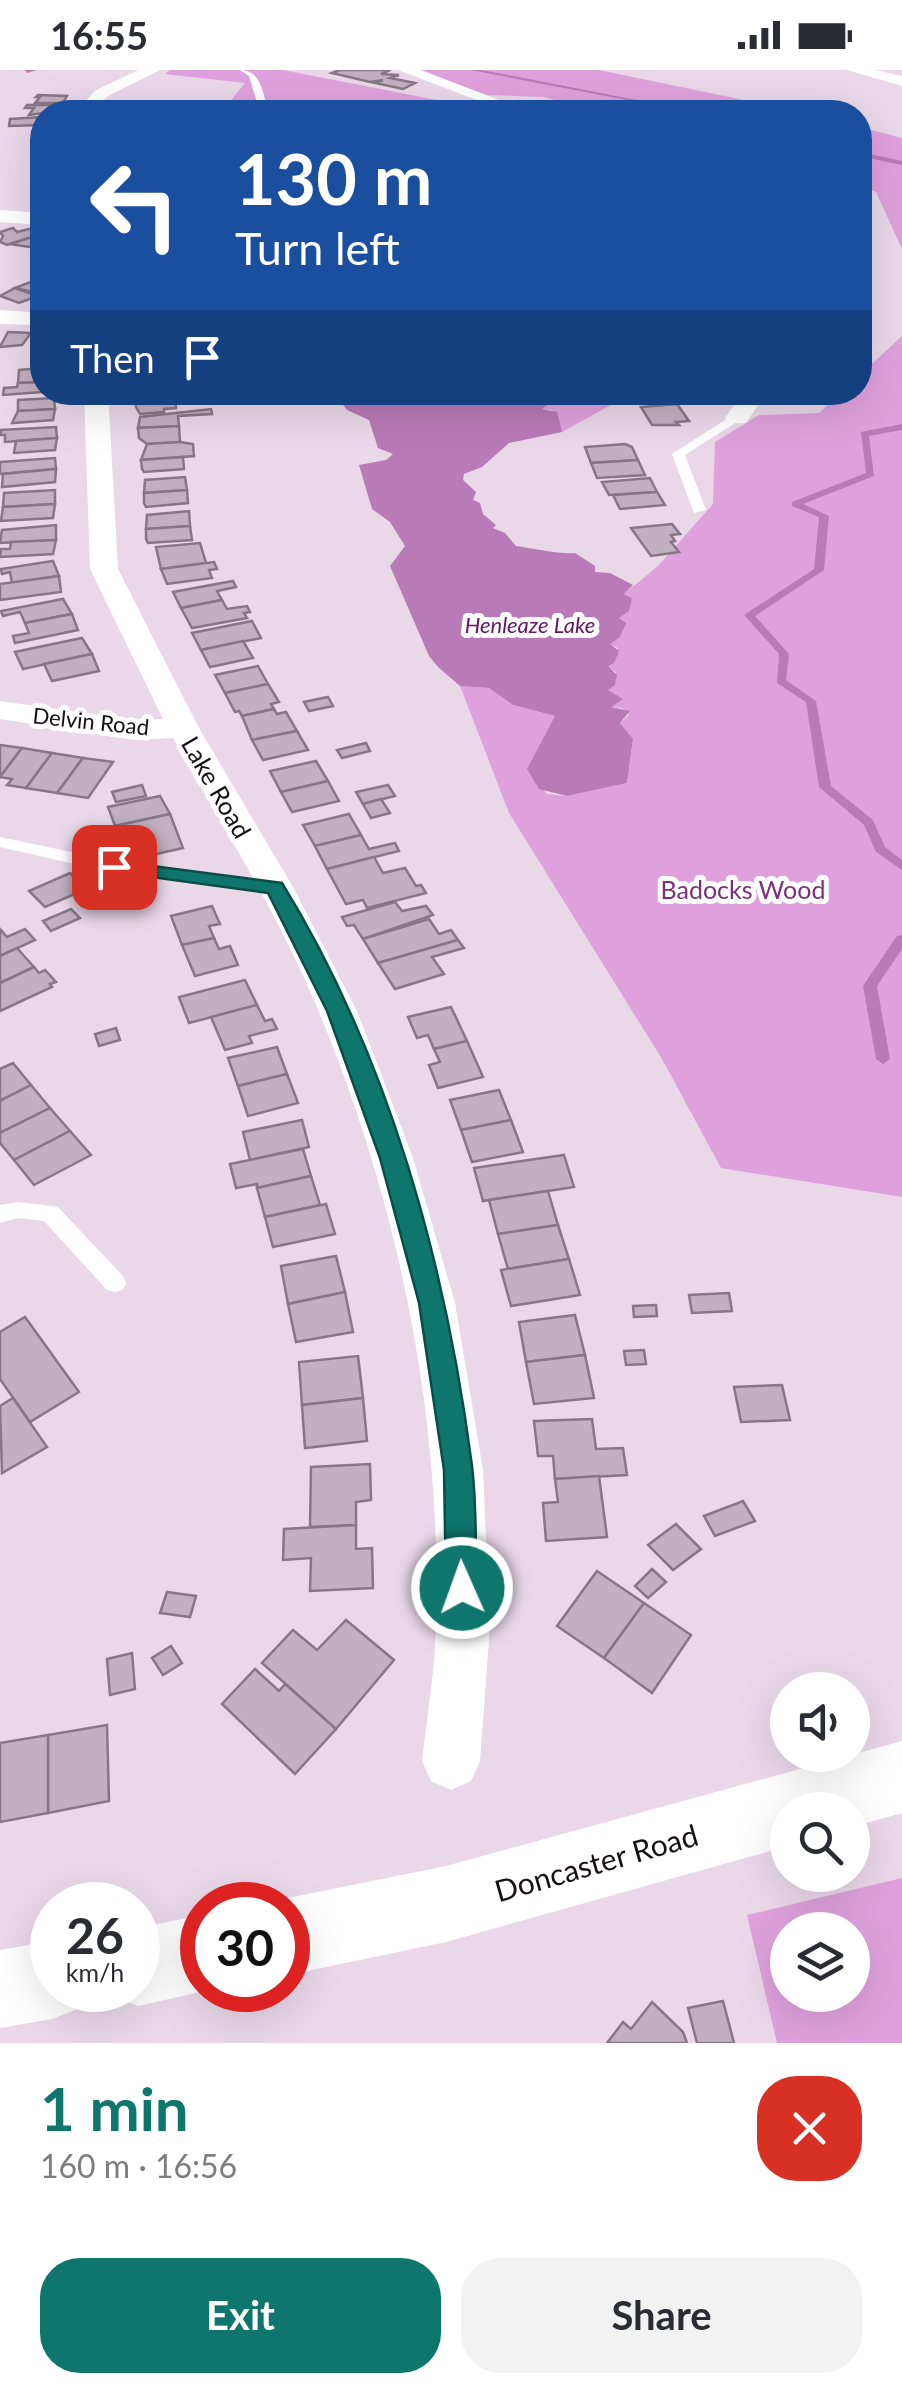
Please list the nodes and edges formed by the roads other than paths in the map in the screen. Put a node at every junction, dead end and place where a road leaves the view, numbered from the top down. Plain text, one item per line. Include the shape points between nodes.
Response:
1 (152, 70) edge
2 (244, 70) edge
3 (406, 70) edge
4 (855, 70) edge
5 (902, 82) edge
6 (95, 100) edge
7 (261, 100) edge
8 (489, 100) edge
9 (0, 216) edge
10 (30, 218) edge
11 (0, 317) edge
12 (30, 318) edge
13 (97, 405) edge
14 (746, 405) edge
15 (737, 418) joint
16 (699, 510) dead end
17 (0, 710) edge
18 (183, 728) junction
19 (0, 842) edge
20 (275, 887) junction
21 (0, 1214) edge
22 (115, 1283) dead end
23 (451, 1761) dead end
24 (902, 1777) edge
25 (310, 1932) edge
26 (30, 1984) edge
27 (0, 1989) edge

1 - 6 street
2 - 7 lane via 254,75
3 - 8 street
4 - 5 street
9 - 10 street
11 - 12 street
13 - 18 street, Lake Road via 104,569
14 - 15 street
15 - 16 lane via 678,454
17 - 18 street, Delvin Road via 134,730
18 - 20 street, Lake Road
19 - 20 lane via 114,867
20 - 23 street, Lake Road via 338,1011 392,1158 432,1303 458,1470 462,1627
21 - 22 lane via 50,1213
24 - 25 street, Doncaster Road via 446,1904
26 - 27 street

